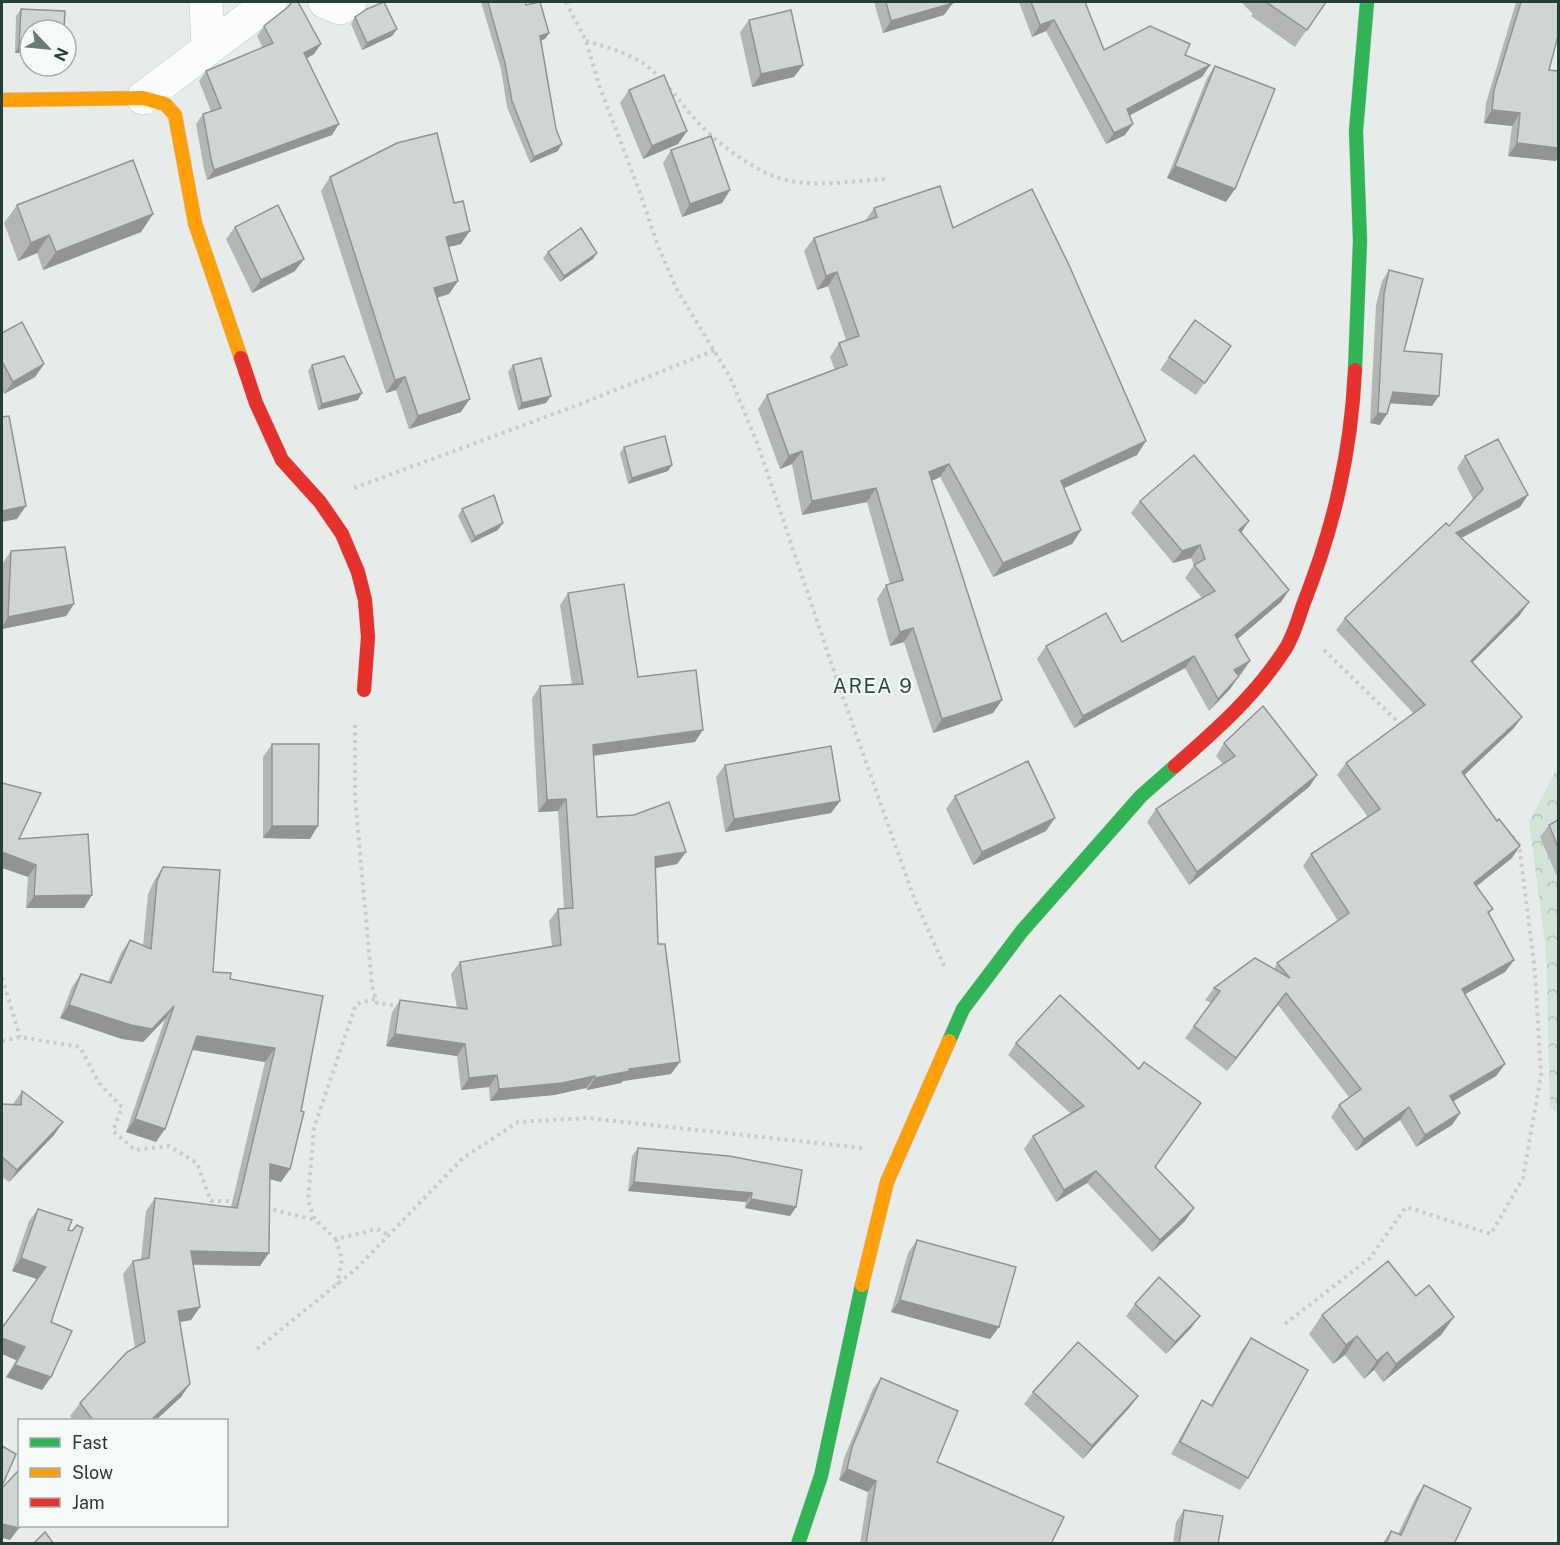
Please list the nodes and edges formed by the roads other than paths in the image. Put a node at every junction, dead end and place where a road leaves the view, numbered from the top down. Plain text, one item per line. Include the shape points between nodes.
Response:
1 (206, 2) edge
2 (270, 2) edge
3 (325, 2) edge
4 (350, 2) edge
5 (1367, 2) edge
6 (208, 49) junction
7 (143, 98) junction
8 (2, 100) edge
9 (364, 690) road end
10 (798, 1544) edge

1 - 6 street
2 - 6 street
3 - 4 street via 340,8
5 - 10 street via 1356,131 1360,241 1353,409 1347,458 1322,558 1286,649 1259,686 1220,727 1141,796 1022,931 963,1009 887,1182 821,1476
6 - 7 street
7 - 8 street
7 - 9 street via 165,104 175,115 195,223 256,403 282,460 320,502 342,534 358,572 368,637

